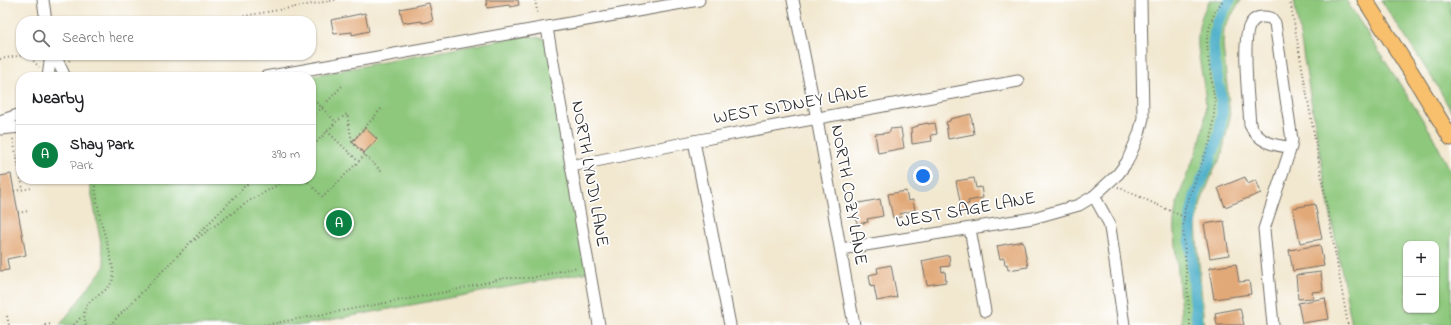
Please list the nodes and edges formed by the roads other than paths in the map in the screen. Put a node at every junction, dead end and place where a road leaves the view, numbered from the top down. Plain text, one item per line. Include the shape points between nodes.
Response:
1 (43, 0) edge
2 (699, 0) edge
3 (793, 0) edge
4 (1141, 0) edge
5 (1365, 0) edge
6 (45, 16) edge
7 (547, 28) junction
8 (49, 60) edge
9 (57, 60) edge
10 (45, 72) edge
11 (63, 72) edge
12 (294, 72) edge
13 (1018, 81) dead end
14 (16, 116) edge
15 (817, 119) junction
16 (0, 122) edge
17 (16, 128) edge
18 (0, 129) edge
19 (1451, 138) edge
20 (694, 141) junction
21 (1291, 147) junction
22 (571, 166) junction
23 (1094, 196) junction
24 (970, 229) junction
25 (841, 248) junction
26 (985, 311) dead end
27 (599, 325) edge
28 (730, 325) edge
29 (854, 325) edge
30 (1124, 325) edge
31 (1273, 325) edge

1 - 6 street
2 - 7 street
3 - 15 street, NORTH COZY LANE
4 - 23 street, WEST SAGE LANE via 1143,118 1127,162
5 - 19 highway
7 - 12 street
7 - 22 street, NORTH LYNDI LANE
8 - 10 street
9 - 11 street
13 - 15 street, WEST SIDNEY LANE
14 - 16 street
15 - 20 street, WEST SIDNEY LANE
15 - 25 street, NORTH COZY LANE
17 - 18 street
20 - 22 street, WEST SIDNEY LANE
20 - 28 street
21 - 21 street via 1275,23 1271,18 1264,16 1257,18 1250,25 1245,46 1250,125 1261,139 1276,146
21 - 31 street via 1264,229
22 - 27 street, NORTH LYNDI LANE
23 - 24 street, WEST SAGE LANE via 1062,211
23 - 30 street via 1111,234
24 - 25 street, WEST SAGE LANE
24 - 26 street
25 - 29 street, NORTH COZY LANE

